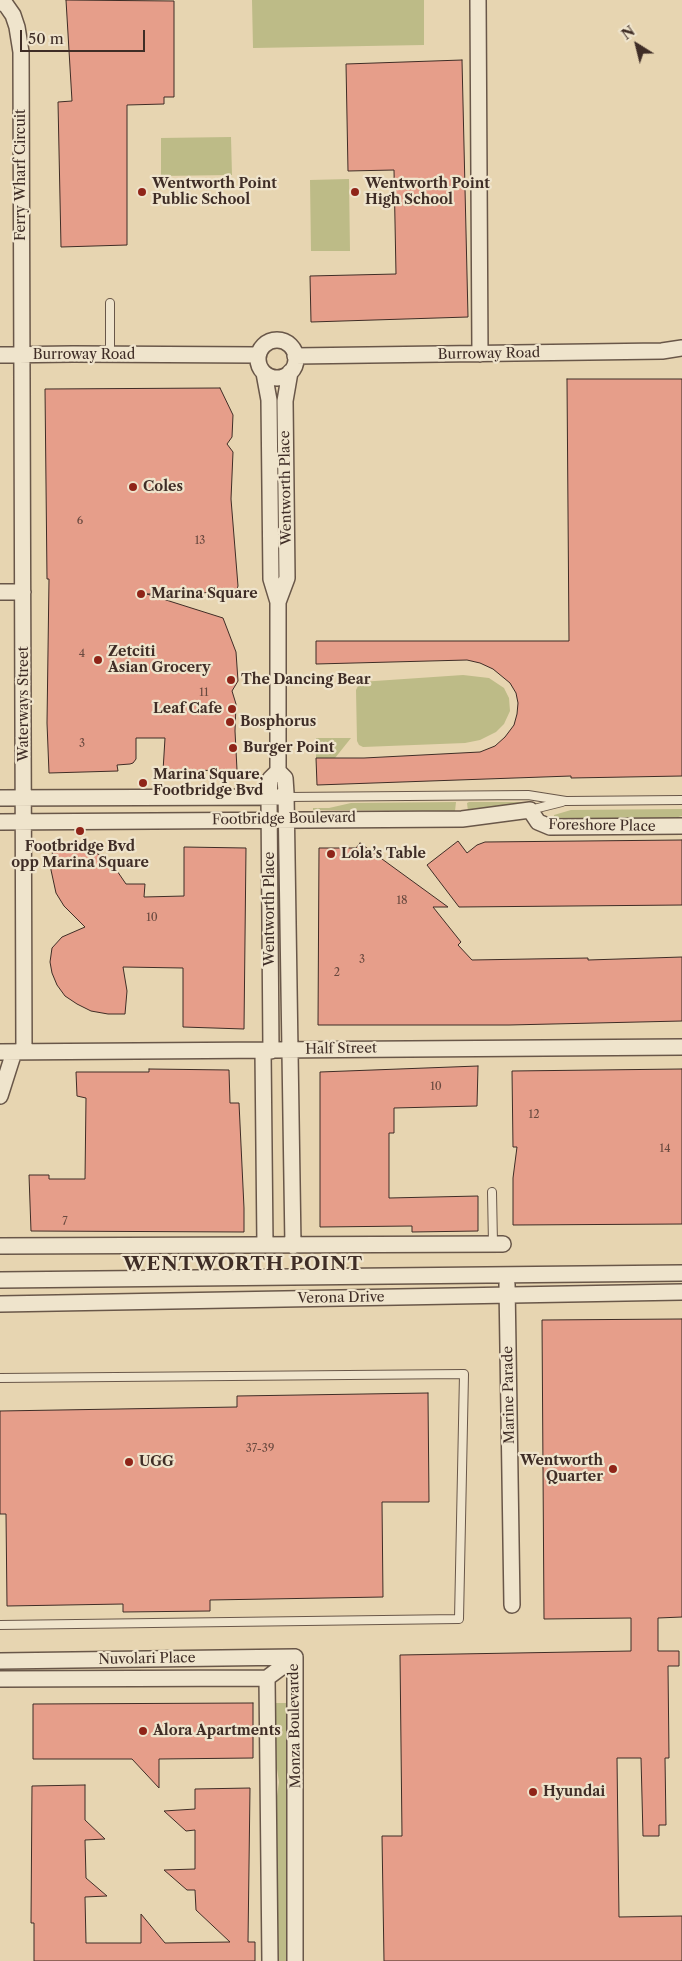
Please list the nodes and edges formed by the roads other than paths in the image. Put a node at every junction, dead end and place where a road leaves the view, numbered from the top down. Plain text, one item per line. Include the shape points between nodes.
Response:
1 (478, 0) edge
2 (0, 2) edge
3 (110, 303) dead end
4 (682, 348) edge
5 (110, 354) junction
6 (480, 354) junction
7 (0, 355) edge
8 (22, 355) junction
9 (258, 355) junction
10 (295, 356) junction
11 (290, 372) junction
12 (264, 373) junction
13 (0, 592) edge
14 (23, 592) junction
15 (278, 602) junction
16 (278, 771) junction
17 (269, 797) junction
18 (286, 797) junction
19 (0, 798) edge
20 (24, 798) junction
21 (566, 800) junction
22 (682, 800) edge
23 (530, 810) junction
24 (286, 818) junction
25 (270, 819) junction
26 (0, 822) edge
27 (24, 822) junction
28 (682, 826) edge
29 (682, 1047) edge
30 (290, 1050) junction
31 (267, 1051) junction
32 (13, 1052) edge
33 (0, 1096) edge
34 (492, 1192) dead end
35 (498, 1244) joint
36 (0, 1246) edge
37 (265, 1246) junction
38 (293, 1246) junction
39 (682, 1273) edge
40 (507, 1275) junction
41 (281, 1277) junction
42 (0, 1280) edge
43 (682, 1292) edge
44 (507, 1294) junction
45 (282, 1300) junction
46 (0, 1304) edge
47 (0, 1378) edge
48 (512, 1606) dead end
49 (0, 1625) edge
50 (295, 1657) junction
51 (0, 1661) edge
52 (267, 1678) junction
53 (0, 1679) edge
54 (270, 1961) edge
55 (296, 1961) edge

1 - 6 street
2 - 8 street, Ferry Wharf Circuit via 13,15 21,52
3 - 5 lane
4 - 6 street, Burroway Road
5 - 8 street, Burroway Road
5 - 9 street, Burroway Road
6 - 10 street, Burroway Road
7 - 8 street, Burroway Road
8 - 14 street, Waterways Street
9 - 10 street via 264,345 280,340 290,346
9 - 12 street
10 - 11 street
11 - 12 street via 277,377
11 - 15 street, Wentworth Place via 285,401 287,578
12 - 15 street, Wentworth Place via 269,400 271,579
13 - 14 street
14 - 20 street, Waterways Street
15 - 16 street, Wentworth Place
16 - 17 street, Wentworth Place via 270,778
16 - 18 street, Wentworth Place via 285,778
17 - 18 street, Footbridge Boulevard
17 - 20 street, Footbridge Boulevard
17 - 25 street, Wentworth Place
18 - 21 lane, Footbridge Boulevard via 528,795
18 - 24 street, Wentworth Place
19 - 20 street, Footbridge Boulevard
20 - 27 street, Waterways Street
21 - 22 lane, Footbridge Boulevard
21 - 23 lane, Footbridge Boulevard
23 - 24 street, Footbridge Boulevard via 462,818
23 - 28 street, Foreshore Place via 538,822 550,827
24 - 25 street, Footbridge Boulevard
24 - 30 street, Wentworth Place
25 - 27 street, Footbridge Boulevard
25 - 31 street, Wentworth Place
26 - 27 street, Footbridge Boulevard
27 - 32 street, Waterways Street
29 - 30 street, Half Street
30 - 31 street, Half Street
30 - 38 street, Wentworth Place
31 - 32 street, Half Street
31 - 37 street, Wentworth Place
32 - 33 street, Waterways Street
34 - 35 lane
35 - 38 street
36 - 37 street
37 - 38 street
39 - 40 street, Verona Drive
40 - 41 street, Verona Drive
40 - 44 street, Marine Parade
41 - 42 street, Verona Drive
41 - 45 street
43 - 44 street, Verona Drive
44 - 45 street, Verona Drive
44 - 48 street, Marine Parade
45 - 46 street, Verona Drive
47 - 49 lane via 464,1374 459,1620
50 - 51 street, Nuvolari Place
50 - 52 street, Monza Boulevarde
50 - 55 street, Monza Boulevarde
52 - 53 street, Nuvolari Place
52 - 54 street, Monza Boulevarde

